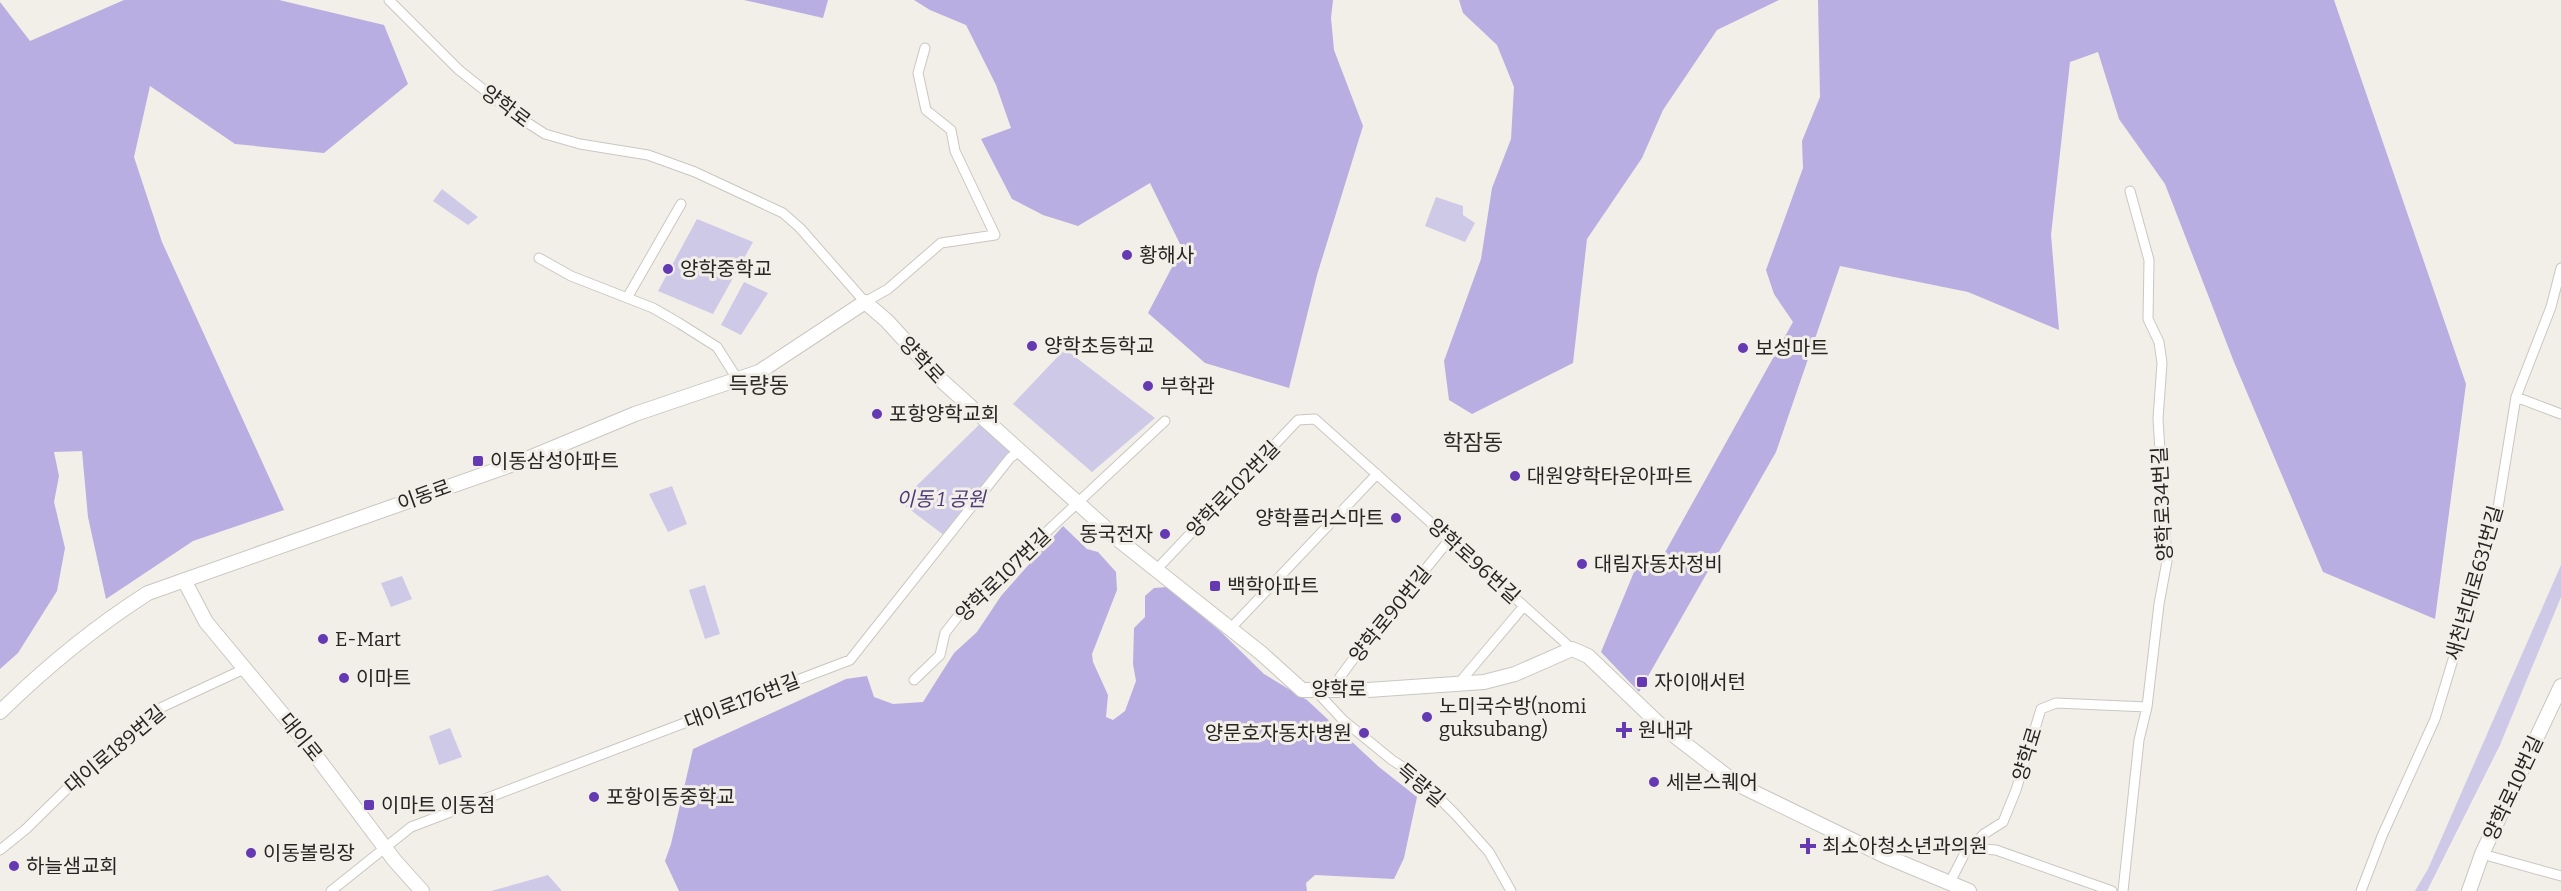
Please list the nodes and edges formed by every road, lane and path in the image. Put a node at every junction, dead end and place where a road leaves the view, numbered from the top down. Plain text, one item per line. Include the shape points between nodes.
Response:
1 (389, 0) edge
2 (925, 48) dead end
3 (2130, 191) dead end
4 (681, 204) dead end
5 (539, 258) dead end
6 (2561, 268) edge
7 (627, 298) junction
8 (865, 302) junction
9 (738, 380) junction
10 (2516, 397) junction
11 (2561, 414) edge
12 (1315, 418) joint
13 (1165, 421) dead end
14 (1021, 450) junction
15 (1377, 474) junction
16 (1078, 503) junction
17 (1450, 539) junction
18 (1155, 571) junction
19 (184, 580) junction
20 (1524, 606) junction
21 (1230, 629) junction
22 (1572, 649) junction
23 (244, 669) junction
24 (914, 680) dead end
25 (1460, 682) junction
26 (2561, 686) edge
27 (1316, 691) junction
28 (1334, 691) junction
29 (2147, 707) junction
30 (0, 712) edge
31 (385, 847) junction
32 (1970, 848) junction
33 (0, 850) edge
34 (2482, 854) junction
35 (2561, 876) edge
36 (1950, 882) junction
37 (331, 891) edge
38 (423, 891) edge
39 (1511, 891) edge
40 (1969, 891) edge
41 (2112, 891) edge
42 (2123, 891) edge
43 (2361, 891) edge
44 (2469, 891) edge

1 - 8 street, 양학로 via 459,70 544,134 648,155 783,213
2 - 8 street via 918,73 926,110 951,130 955,151 995,235 941,243 888,289
3 - 29 street, 양학로34번길 via 2149,260 2148,319 2159,342 2162,363 2158,419 2167,561
4 - 7 street
5 - 7 street via 571,276
6 - 10 street, 새천년대로631번길 via 2551,307
7 - 9 street via 653,308 717,347
8 - 9 street, 이동로 via 759,372
8 - 14 street, 양학로 via 941,380
9 - 19 street, 이동로
10 - 11 street
10 - 43 street, 새천년대로631번길 via 2497,514 2436,719
12 - 15 street, 양학로96번길
12 - 18 street, 양학로102번길 via 1298,420
13 - 16 street, 양학로107번길
14 - 16 street, 양학로
14 - 31 street, 대이로176번길 via 850,660 411,827
15 - 17 street, 양학로96번길
15 - 21 street
16 - 18 street, 양학로
16 - 24 street, 양학로107번길 via 962,611 945,633 940,655
17 - 20 street, 양학로96번길
17 - 28 street, 양학로90번길 via 1363,646
18 - 21 street, 양학로
19 - 23 street, 대이로 via 201,614
19 - 30 street, 이동로 via 148,593 110,618 62,654
20 - 22 street, 양학로96번길
20 - 25 street
21 - 27 street, 양학로 via 1302,690
22 - 25 street, 양학로 via 1515,674 1484,682
22 - 36 street via 1588,656 1658,723 1737,784 1885,856
23 - 31 street, 대이로 via 312,749
23 - 33 street, 대이로189번길 via 158,709
25 - 28 street, 양학로
26 - 34 street, 양학로10번길
27 - 28 street, 양학로
27 - 39 street, 득량길 via 1343,720 1418,777 1456,815 1489,852
29 - 32 street, 양학로 via 2056,703 2041,709 2002,822
29 - 42 street, 양학로34번길 via 2139,740
31 - 37 street, 대이로176번길
31 - 38 street, 대이로
32 - 36 street, 양학로
32 - 41 street via 1996,850
34 - 35 street
34 - 44 street, 양학로10번길
36 - 40 street

